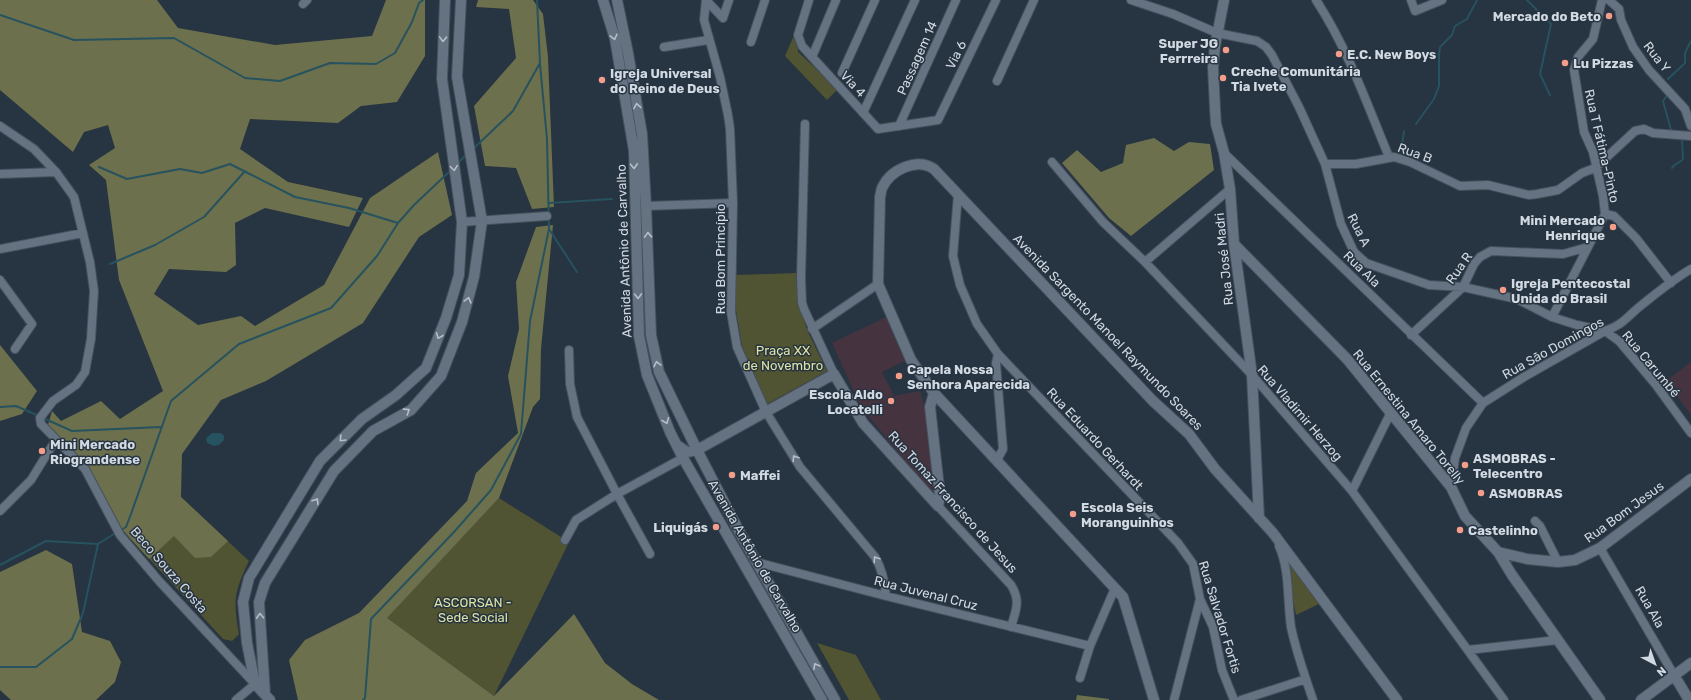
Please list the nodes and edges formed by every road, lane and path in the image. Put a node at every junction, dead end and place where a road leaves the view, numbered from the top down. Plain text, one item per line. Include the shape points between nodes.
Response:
1 (445, 0) edge
2 (461, 0) edge
3 (603, 0) edge
4 (616, 0) edge
5 (706, 0) edge
6 (729, 0) edge
7 (765, 0) edge
8 (809, 0) edge
9 (836, 0) edge
10 (875, 0) edge
11 (915, 0) edge
12 (956, 0) edge
13 (996, 0) edge
14 (1034, 0) edge
15 (1131, 0) edge
16 (1224, 0) edge
17 (1316, 0) edge
18 (1411, 0) edge
19 (1442, 0) edge
20 (1602, 0) edge
21 (1609, 0) edge
22 (1217, 33) junction
23 (708, 40) junction
24 (751, 42) dead end
25 (664, 47) dead end
26 (812, 57) junction
27 (842, 73) dead end
28 (997, 81) dead end
29 (863, 113) junction
30 (938, 120) joint
31 (806, 124) dead end
32 (0, 126) edge
33 (899, 126) junction
34 (1691, 126) edge
35 (1691, 136) edge
36 (1224, 153) junction
37 (1389, 157) junction
38 (1052, 162) dead end
39 (1325, 164) junction
40 (1595, 168) junction
41 (56, 172) junction
42 (0, 174) edge
43 (1230, 189) junction
44 (958, 194) junction
45 (732, 203) junction
46 (646, 206) junction
47 (1605, 214) junction
48 (546, 216) dead end
49 (482, 221) junction
50 (462, 222) junction
51 (83, 233) junction
52 (1234, 244) junction
53 (1588, 247) junction
54 (0, 249) edge
55 (1145, 262) junction
56 (1691, 269) edge
57 (0, 280) edge
58 (1671, 283) junction
59 (878, 284) junction
60 (1463, 287) junction
61 (1552, 317) junction
62 (446, 318) junction
63 (462, 322) junction
64 (812, 329) junction
65 (1605, 331) junction
66 (1411, 335) junction
67 (15, 349) dead end
68 (569, 350) dead end
69 (998, 354) junction
70 (834, 374) junction
71 (1252, 375) junction
72 (934, 393) junction
73 (1483, 403) junction
74 (766, 412) junction
75 (1391, 412) junction
76 (362, 419) junction
77 (373, 431) junction
78 (1691, 433) edge
79 (56, 441) junction
80 (675, 444) junction
81 (697, 450) junction
82 (683, 458) junction
83 (997, 460) junction
84 (705, 467) junction
85 (1691, 479) edge
86 (1451, 487) junction
87 (1352, 491) junction
88 (617, 494) junction
89 (938, 506) junction
90 (0, 511) edge
91 (1259, 518) junction
92 (1535, 521) dead end
93 (1273, 534) junction
94 (565, 540) dead end
95 (1178, 543) joint
96 (1600, 548) junction
97 (1498, 552) junction
98 (650, 554) dead end
99 (756, 562) junction
100 (1558, 562) junction
101 (1115, 588) junction
102 (886, 596) junction
103 (1200, 599) junction
104 (1011, 627) junction
105 (1557, 640) junction
106 (1090, 646) junction
107 (1468, 650) junction
108 (1691, 663) edge
109 (1674, 675) junction
110 (1080, 678) dead end
111 (1306, 679) junction
112 (255, 684) junction
113 (267, 697) edge
114 (236, 700) edge
115 (822, 700) edge
116 (835, 700) edge
117 (1154, 700) edge
118 (1174, 700) edge
119 (1234, 700) edge
120 (1241, 700) edge
121 (1314, 700) edge
122 (1397, 700) edge
123 (1504, 700) edge
124 (1600, 700) edge
125 (1641, 700) edge
126 (1689, 700) edge

1 -> 50 street via 442,79
2 - 49 street via 457,77
3 -> 80 street, Avenida Antônio de Carvalho via 615,39 634,151 639,336 647,375
46 -> 4 street, Avenida Antônio de Carvalho via 642,134
5 - 6 street via 723,18
5 - 23 street, Rua Bom Princípio via 704,20
7 - 24 street
8 - 26 street, Via 4 via 798,38
9 - 26 street
10 - 27 street
11 - 29 street
12 - 33 street, Passagem 14
13 - 30 street, Via 6
14 - 28 street
15 - 22 street, Rua A
16 - 22 street, Rua José Madri
17 - 37 street, Rua B via 1332,24 1352,65
18 - 19 street via 1415,11
20 - 40 street, Rua T Fátima-Pinto via 1593,39 1578,57 1574,70 1584,132
21 - 34 street, Rua Y via 1619,9 1633,47 1649,70 1685,109
22 - 36 street, Rua José Madri via 1214,108
22 - 39 street, Rua A via 1257,41 1266,47 1300,107
23 - 25 street
23 - 45 street, Rua Bom Princípio via 720,77 728,115
26 - 29 street, Via 4
29 - 33 street, Via 4 via 878,129
30 - 33 street, Via 4
31 - 64 street, Rua Tomaz Francisco de Jesus via 802,302
32 - 41 street, Beco Souza Costa via 34,149
35 - 40 street, Rua B via 1653,133 1644,129 1635,131
36 - 43 street, Rua José Madri
36 - 66 street, Rua Ala
37 - 39 street via 1356,164
37 - 40 street, Rua B via 1410,162 1460,186 1488,185 1529,195 1558,190 1582,173
38 - 55 street, Rua Vladimir Herzog via 1103,222
39 - 60 street, Rua A via 1341,224 1354,252 1366,263 1429,285
40 - 47 street, Rua T Fátima-Pinto
41 - 42 street
41 - 51 street, Beco Souza Costa via 74,197
43 - 52 street, Rua José Madri
43 - 55 street
44 - 59 street, Avenida Sargento Manoel Raymundo Soares via 934,169 923,164 915,164 892,174 882,188 880,197
44 - 69 street, Rua Eduardo Gerhardt via 953,256 960,285 977,324
44 - 91 street, Avenida Sargento Manoel Raymundo Soares via 1153,401 1189,434 1215,469
45 - 46 street
45 - 74 street, Rua Bom Princípio via 733,329 737,347
81 -> 46 street, Avenida Antônio de Carvalho via 659,372 651,335
47 - 53 street, Rua T Fátima-Pinto
47 - 58 street via 1614,216 1636,238
48 - 49 street
49 - 50 street
63 -> 49 street via 474,277
50 - 62 street via 459,275
51 - 54 street
51 - 79 street, Beco Souza Costa via 94,291 91,339 84,372 76,385 53,401 40,418 41,424
52 - 71 street, Rua José Madri
52 - 75 street, Rua Ernestina Amaro Torelly via 1347,359
53 - 60 street, Rua R via 1563,254 1491,251 1474,264
53 - 61 street, Rua T Fátima-Pinto
55 - 71 street, Rua Vladimir Herzog
56 - 58 street, Rua São Domingos
57 - 67 street via 32,324
58 - 65 street, Rua São Domingos via 1617,327
59 - 64 street
59 - 72 street via 911,360
60 - 61 street, Rua A via 1517,299
60 - 66 street, Rua R
61 - 65 street, Rua A
62 - 63 street
62 -> 76 street via 426,368 396,395
77 -> 63 street via 411,410 441,376
64 - 70 street, Rua Tomaz Francisco de Jesus
65 - 73 street, Rua São Domingos
65 - 78 street, Rua Carumbé via 1619,341 1656,385
66 - 73 street, Rua Ala
68 - 88 street via 570,384 577,417
69 - 83 street via 996,363 1003,449
69 - 95 street, Rua Eduardo Gerhardt
70 - 74 street
70 - 89 street, Rua Tomaz Francisco de Jesus via 863,423
71 - 87 street, Rua Vladimir Herzog
71 - 91 street, Rua José Madri
72 - 83 street
72 - 89 street via 930,407 940,496
73 - 86 street via 1466,428 1455,458
74 - 81 street
102 -> 74 street, Rua Bom Princípio via 881,566 800,467
75 - 86 street, Rua Ernestina Amaro Torelly
75 - 87 street
76 - 77 street
76 -> 112 street via 320,461 250,578 243,602
113 -> 77 street via 259,602 265,583 334,472
79 - 90 street via 31,480
79 - 112 street, Beco Souza Costa via 85,469 120,535
80 - 81 street via 687,452
80 - 82 street, Avenida Antônio de Carvalho
81 - 84 street, Avenida Antônio de Carvalho
82 - 84 street via 694,456
82 - 88 street
82 - 115 street, Avenida Antônio de Carvalho
83 - 101 street
84 - 99 street, Avenida Antônio de Carvalho
85 - 96 street, Rua Bom Jesus
86 - 97 street, Rua Ernestina Amaro Torelly via 1465,516
87 - 107 street, Rua Vladimir Herzog
88 - 94 street via 576,520
88 - 98 street
89 - 104 street, Rua Tomaz Francisco de Jesus via 1011,585 1018,602
91 - 93 street, Avenida Sargento Manoel Raymundo Soares
92 - 100 street
93 - 111 street via 1284,557 1292,628
93 - 122 street, Avenida Sargento Manoel Raymundo Soares
95 - 103 street, Rua Salvador Fortis via 1193,564
96 - 100 street, Rua Bom Jesus via 1575,560
96 - 109 street, Rua Ala
97 - 100 street, Rua Bom Jesus via 1527,559
97 - 105 street, Rua Ernestina Amaro Torelly
99 - 102 street, Rua Juvenal Cruz
116 -> 99 street, Avenida Antônio de Carvalho
101 - 106 street
101 - 117 street via 1123,597
102 - 104 street, Rua Juvenal Cruz
103 - 118 street
103 - 119 street, Rua Salvador Fortis via 1213,627 1222,670
104 - 106 street, Rua Juvenal Cruz
105 - 107 street
105 - 124 street, Rua Ernestina Amaro Torelly
106 - 110 street
107 - 123 street, Rua Vladimir Herzog
108 - 109 street
109 - 125 street
109 - 126 street, Rua Ala
111 - 120 street
111 - 121 street
112 - 113 street, Beco Souza Costa
112 - 114 street

